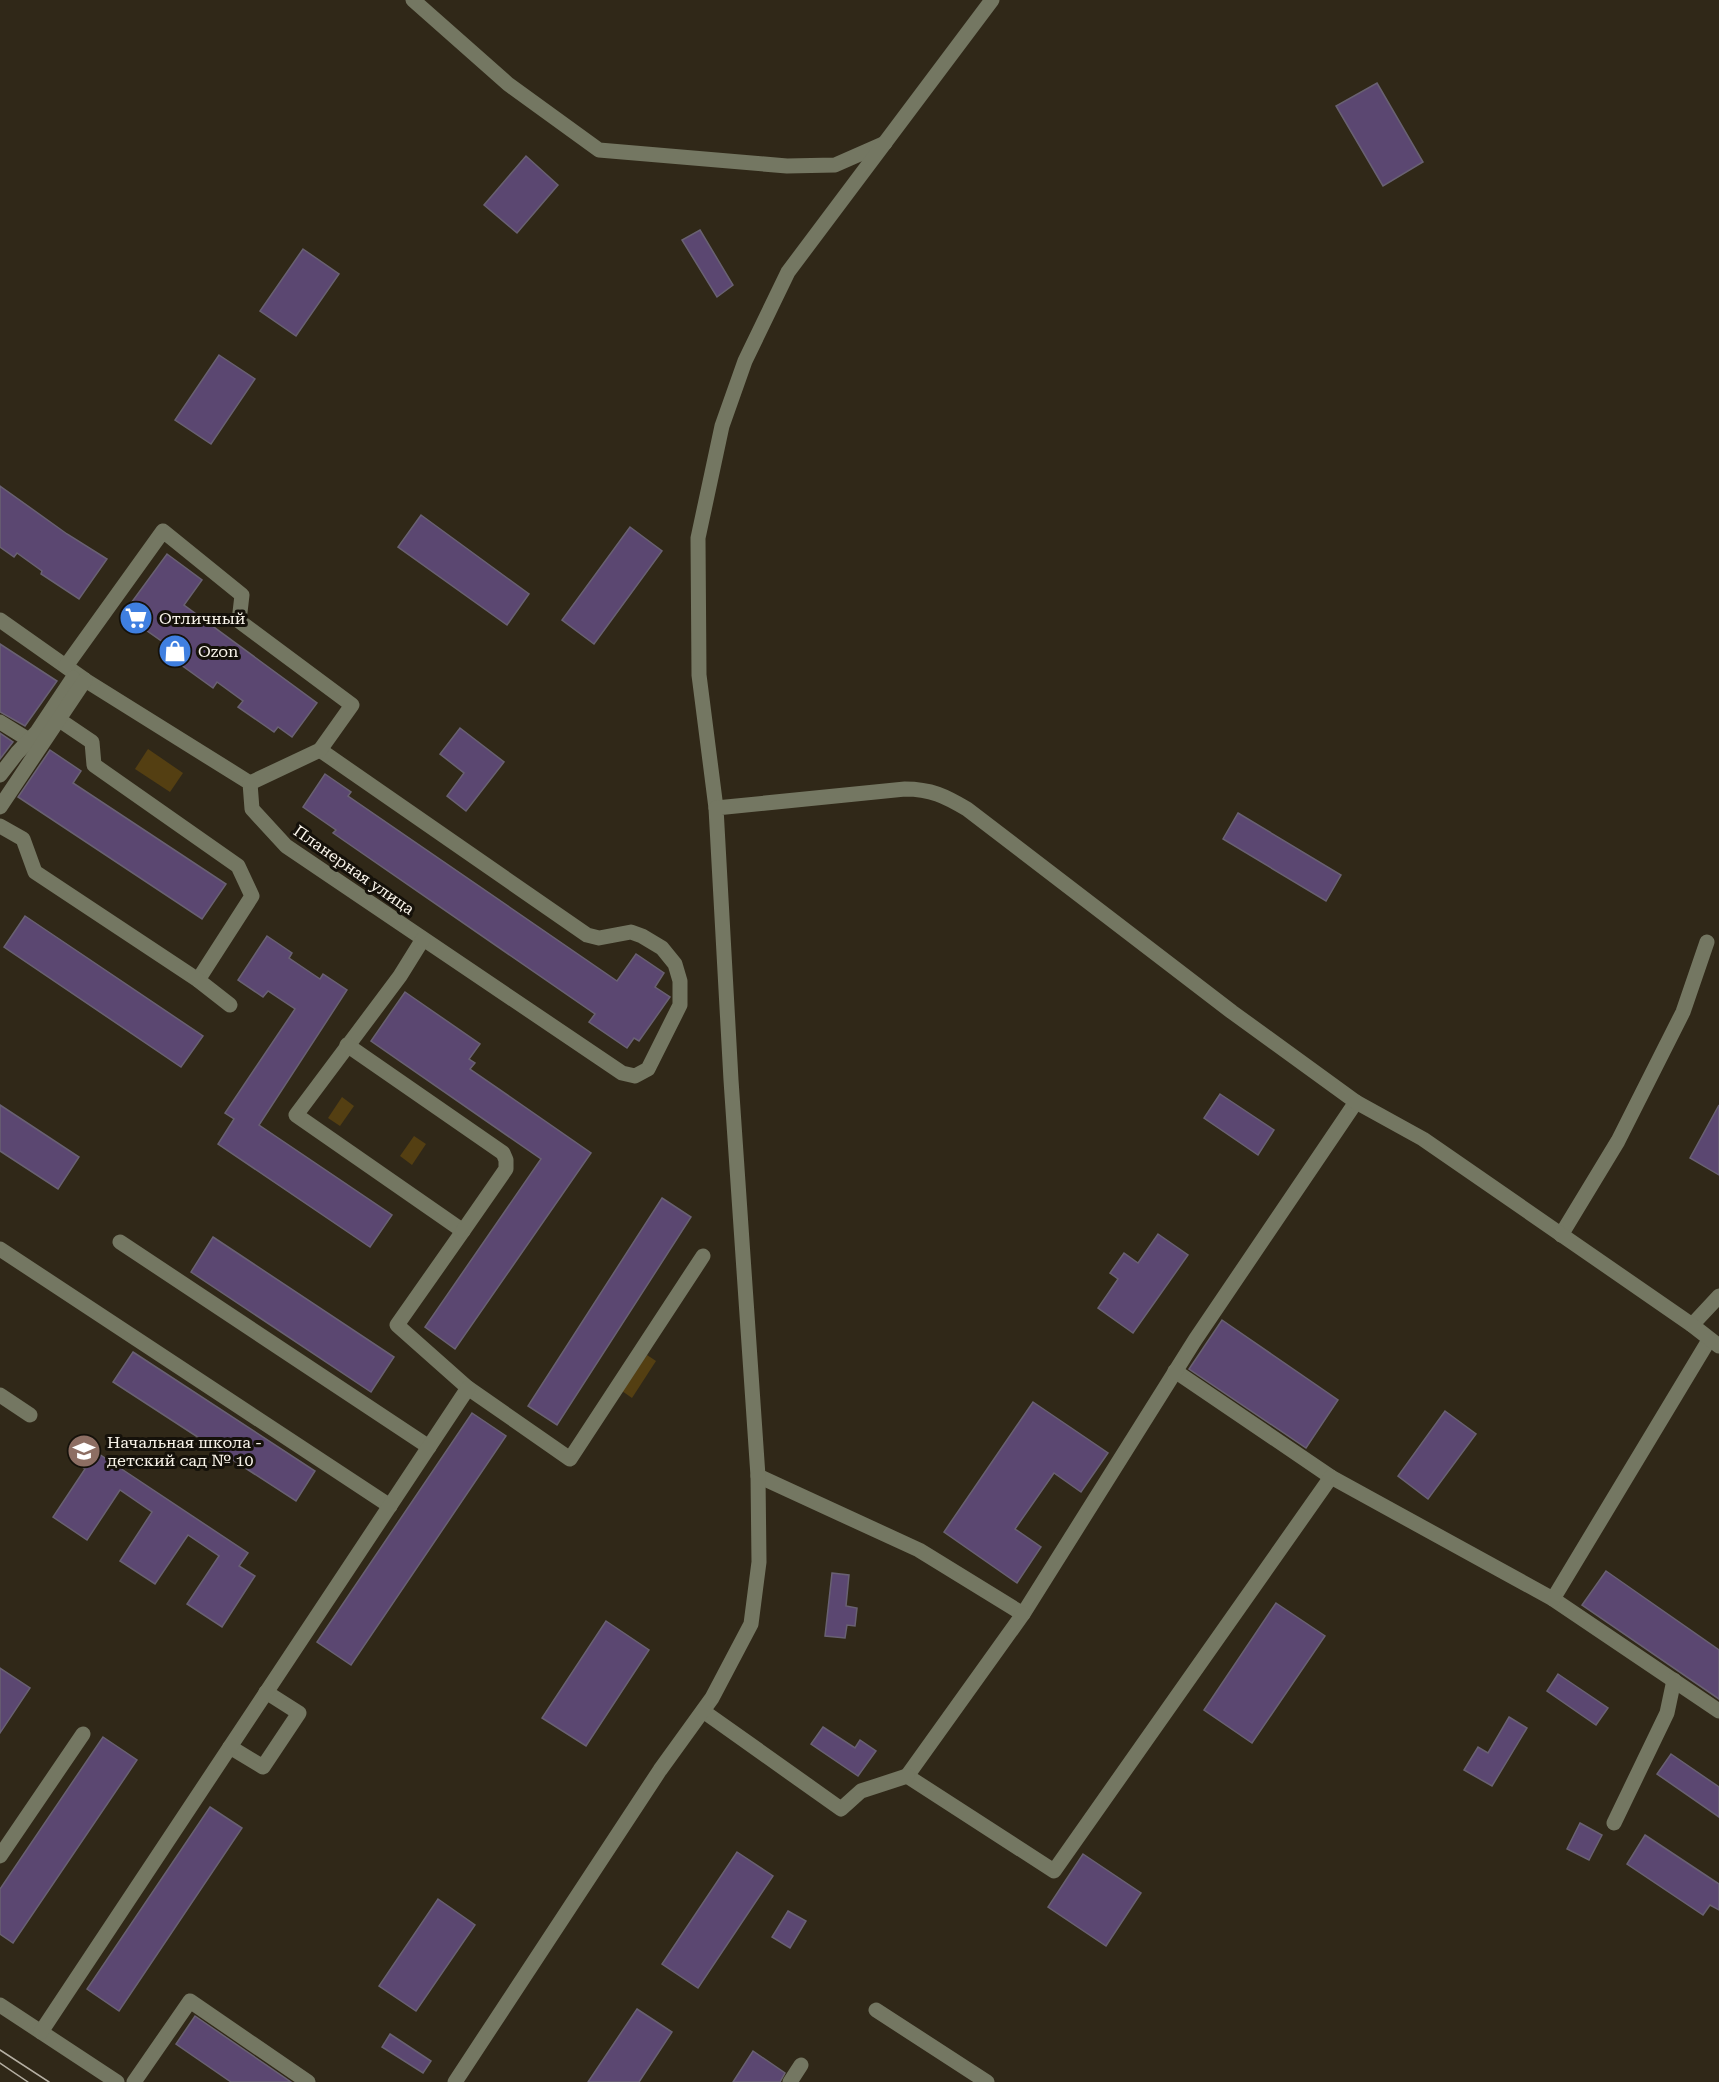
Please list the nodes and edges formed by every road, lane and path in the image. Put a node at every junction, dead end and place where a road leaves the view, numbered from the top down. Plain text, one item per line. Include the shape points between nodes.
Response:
1 (413, 0) edge
2 (992, 0) edge
3 (888, 141) junction
4 (0, 620) edge
5 (76, 673) junction
6 (58, 719) junction
7 (0, 722) edge
8 (29, 740) junction
9 (320, 750) junction
10 (0, 775) edge
11 (250, 783) junction
12 (0, 807) edge
13 (716, 808) junction
14 (0, 826) edge
15 (423, 939) junction
16 (1707, 942) dead end
17 (198, 980) junction
18 (230, 1005) dead end
19 (347, 1045) junction
20 (1356, 1102) junction
21 (463, 1230) junction
22 (1562, 1235) junction
23 (120, 1242) dead end
24 (0, 1249) edge
25 (703, 1256) dead end
26 (1719, 1296) edge
27 (1692, 1325) junction
28 (1714, 1343) edge
29 (1175, 1371) junction
30 (468, 1388) junction
31 (0, 1395) edge
32 (30, 1414) dead end
33 (429, 1447) junction
34 (758, 1476) junction
35 (1331, 1477) junction
36 (390, 1506) junction
37 (1554, 1599) junction
38 (1023, 1614) junction
39 (1674, 1680) junction
40 (266, 1692) junction
41 (703, 1711) junction
42 (1719, 1711) edge
43 (83, 1734) dead end
44 (230, 1747) junction
45 (907, 1776) junction
46 (1614, 1822) dead end
47 (0, 1856) edge
48 (0, 2005) edge
49 (876, 2010) dead end
50 (41, 2032) junction
51 (801, 2066) dead end
52 (970, 2078) edge
53 (117, 2082) edge
54 (134, 2082) edge
55 (309, 2082) edge
56 (455, 2082) edge
57 (790, 2082) edge
58 (987, 2082) edge

1 - 3 street via 508,84 599,150 787,166 835,165
2 - 3 street
3 - 13 street via 788,272 745,361 723,426 698,538 699,675
4 - 5 street
5 - 6 street
5 - 8 street
5 - 9 street via 163,531 242,595 239,621 352,705
5 - 11 street
6 - 12 street
6 - 17 street via 92,742 93,765 238,866 252,896
7 - 8 street
8 - 10 street
9 - 11 street
9 - 15 street, Планерная улица via 587,935 599,938 631,932 662,948 675,964 680,1005 648,1069 635,1076 622,1073
11 - 15 street, Планерная улица via 252,809 286,846
13 - 20 street via 905,789 945,795
13 - 34 street
14 - 17 street via 23,839 35,872
15 - 19 street
16 - 22 street via 1683,1012 1615,1146
17 - 18 street
19 - 21 street via 503,1153 506,1169
19 - 21 street via 296,1115
20 - 22 street via 1423,1139
20 - 29 street
21 - 30 street via 397,1325
22 - 27 street
23 - 33 street
24 - 36 street
25 - 30 street via 570,1459
26 - 27 street
27 - 28 street
28 - 37 street
29 - 35 street
29 - 38 street
30 - 33 street
31 - 32 street
33 - 36 street
34 - 38 street via 919,1550
34 - 41 street via 759,1562 751,1624
35 - 37 street
35 - 45 street via 1054,1871
36 - 40 street
37 - 39 street
38 - 45 street
39 - 42 street
39 - 46 street via 1666,1713
40 - 44 street
40 - 44 street via 299,1713 263,1767
41 - 45 street via 841,1809 861,1791
41 - 56 street
43 - 47 street
44 - 50 street
48 - 50 street
49 - 52 street
50 - 53 street
51 - 57 street
52 - 58 street
54 - 55 street via 190,2001

